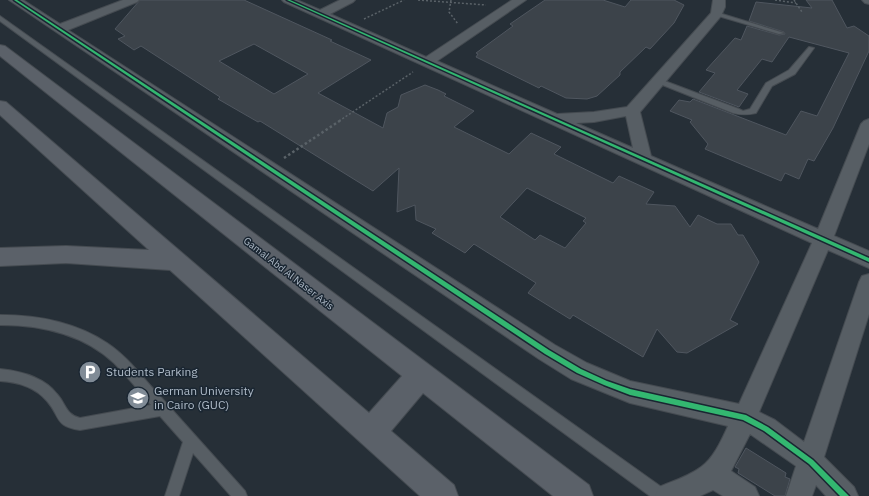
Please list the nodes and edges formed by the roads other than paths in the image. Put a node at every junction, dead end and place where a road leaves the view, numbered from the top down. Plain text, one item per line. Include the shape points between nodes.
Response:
1 (15, 0) edge
2 (133, 0) edge
3 (288, 0) edge
4 (349, 0) edge
5 (520, 0) edge
6 (719, 0) edge
7 (321, 14) junction
8 (717, 14) junction
9 (0, 18) edge
10 (59, 29) junction
11 (781, 33) dead end
12 (811, 48) dead end
13 (0, 49) edge
14 (427, 62) junction
15 (659, 82) junction
16 (0, 106) edge
17 (632, 110) junction
18 (556, 120) junction
19 (869, 124) edge
20 (644, 159) junction
21 (824, 239) junction
22 (0, 257) edge
23 (869, 260) edge
24 (177, 261) junction
25 (869, 282) edge
26 (0, 320) edge
27 (0, 375) edge
28 (422, 375) junction
29 (163, 409) junction
30 (744, 417) junction
31 (371, 432) junction
32 (190, 440) junction
33 (811, 462) junction
34 (713, 474) junction
35 (172, 496) edge
36 (240, 496) edge
37 (443, 496) edge
38 (578, 496) edge
39 (662, 496) edge
40 (668, 496) edge
41 (746, 496) edge
42 (799, 496) edge
43 (845, 496) edge

1 - 10 street
2 - 10 street
3 - 7 street
4 - 7 street
5 - 14 street
6 - 8 street
7 - 14 street
8 - 11 lane
8 - 15 street
9 - 39 lane
10 - 30 street via 579,371 630,392
12 - 15 lane via 792,72 769,85 753,111 749,113 736,111
13 - 28 main road, Gamal Abd Al Naser Axis
14 - 18 street
15 - 17 street
16 - 24 main road
17 - 18 street
17 - 20 street
18 - 20 street
19 - 21 street
20 - 21 street
21 - 23 street
21 - 30 street via 789,322
22 - 24 main road via 68,254
24 - 31 main road
25 - 33 street
26 - 29 lane via 59,326 80,334 119,360
27 - 29 lane via 20,378 44,390 53,399 63,417 74,423
28 - 31 main road
28 - 38 main road, Gamal Abd Al Naser Axis
29 - 32 lane
30 - 33 street via 766,429
30 - 34 street
31 - 37 main road
32 - 35 lane
32 - 36 lane
33 - 42 street
33 - 43 street
34 - 40 street
34 - 41 street

